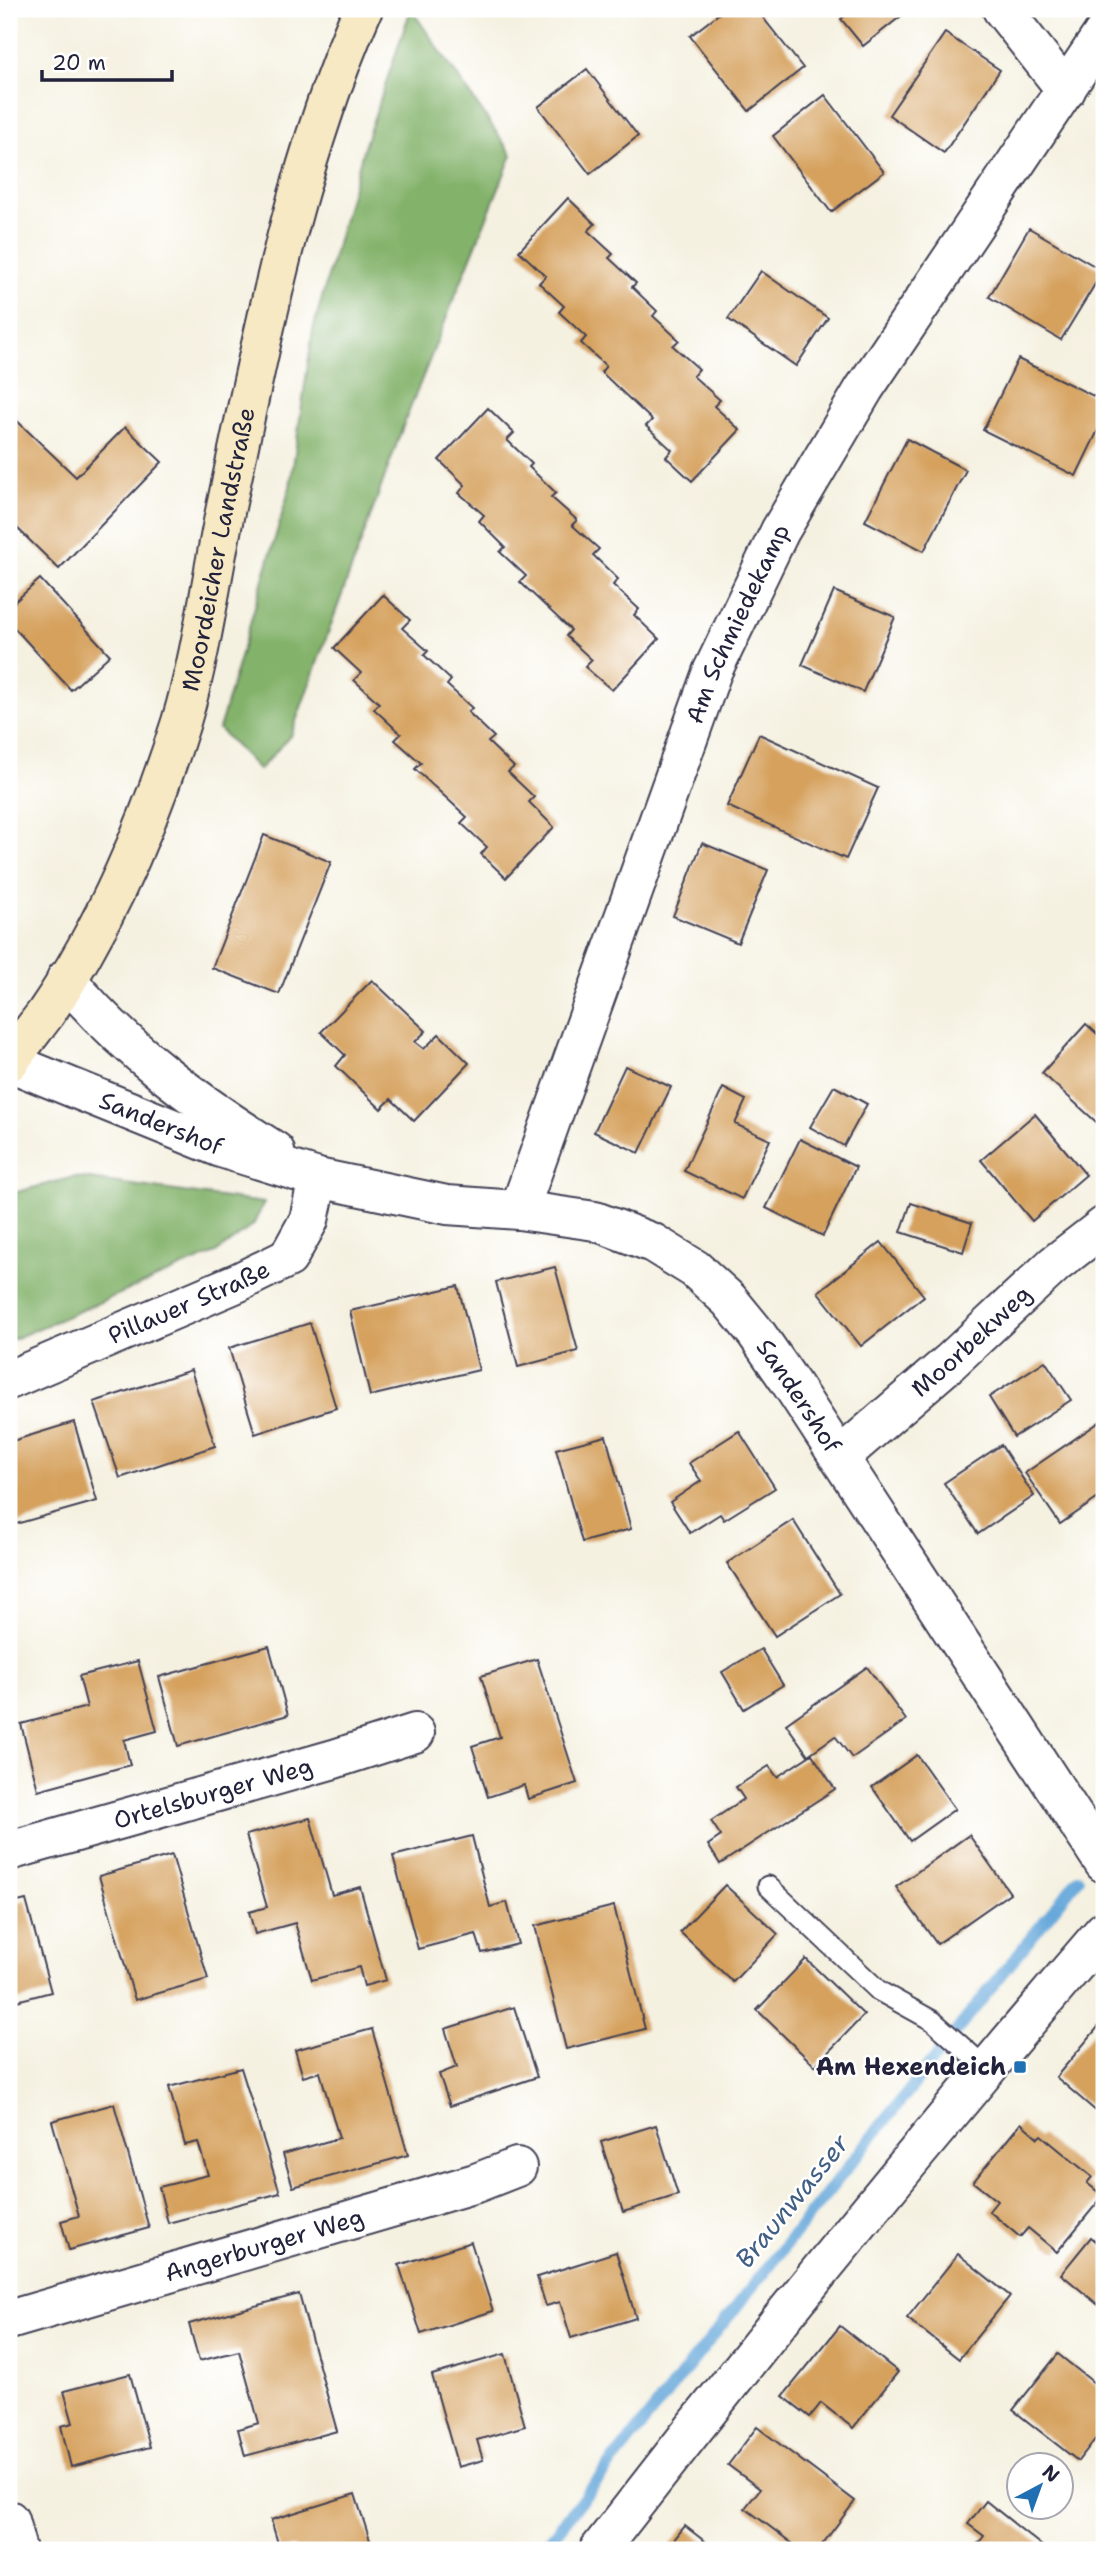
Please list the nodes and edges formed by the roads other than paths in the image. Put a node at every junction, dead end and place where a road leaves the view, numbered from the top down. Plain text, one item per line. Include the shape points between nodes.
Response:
1 (363, 9) edge
2 (1002, 9) edge
3 (1101, 44) edge
4 (1066, 90) junction
5 (66, 979) junction
6 (9, 1062) edge
7 (318, 1178) junction
8 (519, 1210) junction
9 (1104, 1226) edge
10 (9, 1380) edge
11 (840, 1457) junction
12 (415, 1733) dead end
13 (9, 1851) edge
14 (1104, 1863) edge
15 (768, 1886) dead end
16 (1104, 1930) edge
17 (975, 2058) junction
18 (517, 2167) dead end
19 (9, 2320) edge
20 (9, 2520) edge
21 (18, 2550) edge
22 (599, 2550) edge

1 - 5 main road, Moordeicher Landstraße via 303,175 181,720 139,836 102,918
2 - 4 street
3 - 4 street, Am Schmiedekamp
4 - 8 street, Am Schmiedekamp via 864,389 780,531 712,672
5 - 6 main road, Moordeicher Landstraße
5 - 7 street, Sandershof via 99,1018 204,1106
6 - 7 street, Sandershof via 221,1148
7 - 8 street, Sandershof via 447,1205
7 - 10 street, Pillauer Straße via 309,1220 288,1258
8 - 11 street, Sandershof via 595,1221 653,1243 695,1269 756,1333
9 - 11 street, Moorbekweg via 1055,1264
11 - 14 street, Sandershof
12 - 13 street, Ortelsburger Weg
15 - 17 lane via 878,1991 933,2021
16 - 17 street
17 - 22 street
18 - 19 street, Angerburger Weg
20 - 21 street

